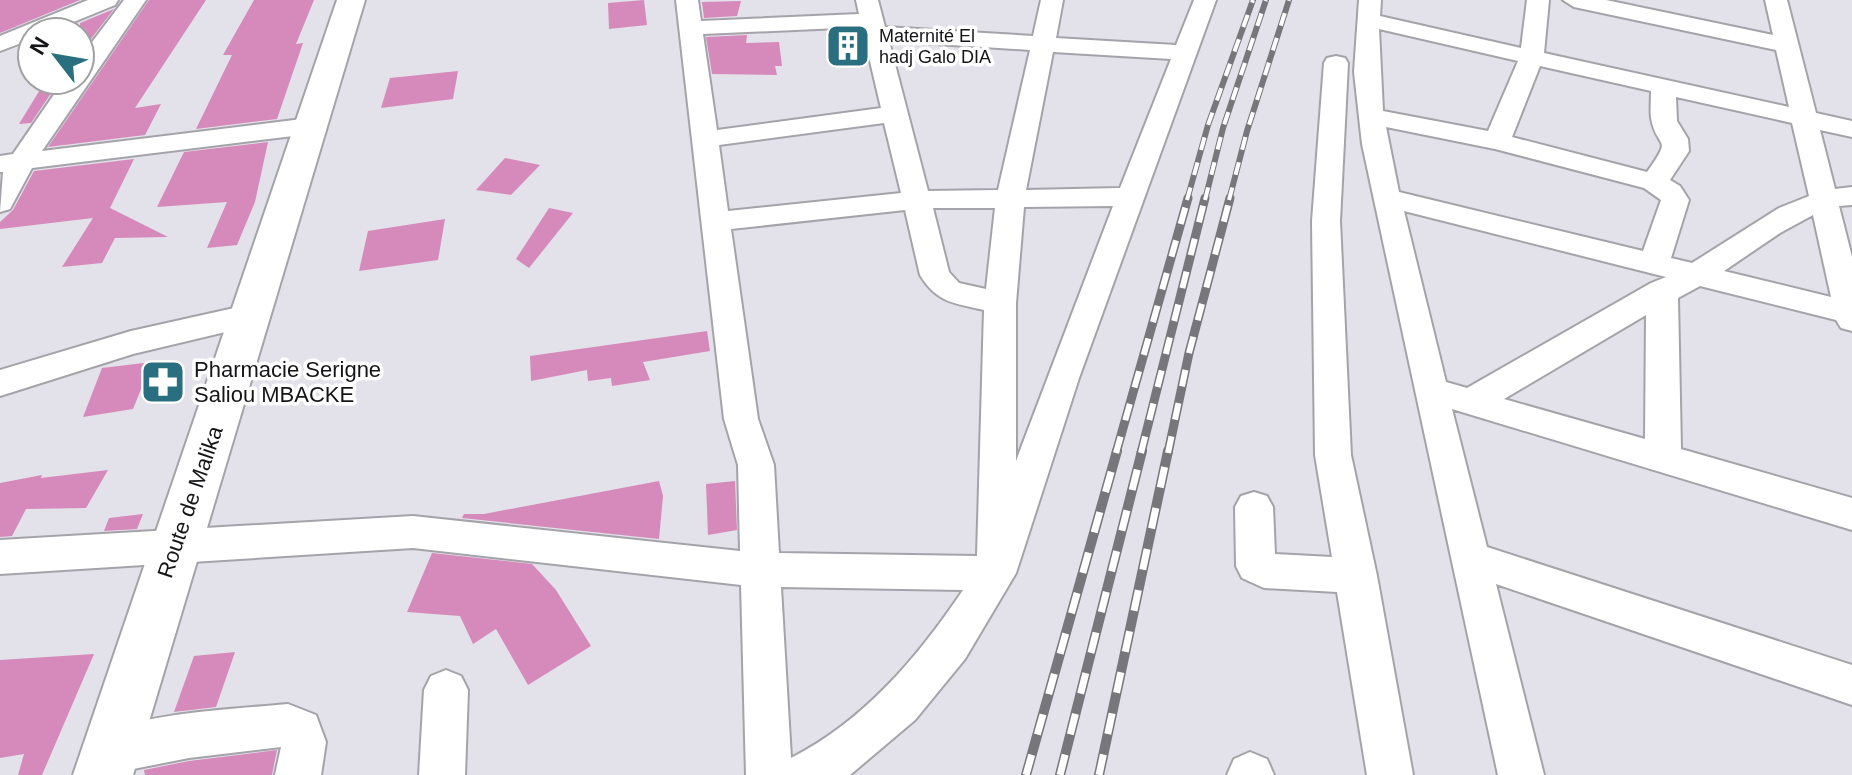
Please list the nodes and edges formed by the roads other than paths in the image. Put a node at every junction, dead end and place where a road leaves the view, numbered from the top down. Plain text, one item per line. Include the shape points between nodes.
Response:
1 (107, 0) edge
2 (135, 0) edge
3 (351, 0) edge
4 (1052, 0) edge
5 (1205, 0) edge
6 (1538, 0) edge
7 (1574, 0) edge
8 (1776, 0) edge
9 (1369, 10) edge
10 (689, 14) edge
11 (872, 18) edge
12 (0, 44) edge
13 (1043, 44) junction
14 (1787, 45) junction
15 (96, 53) edge
16 (1184, 53) junction
17 (1532, 57) junction
18 (1336, 63) dead end
19 (1663, 87) junction
20 (63, 96) edge
21 (895, 114) junction
22 (1370, 116) junction
23 (1805, 119) junction
24 (310, 126) junction
25 (1852, 129) edge
26 (706, 139) junction
27 (1497, 141) junction
28 (11, 162) edge
29 (1654, 182) junction
30 (1129, 197) junction
31 (1388, 198) junction
32 (1838, 199) edge
33 (916, 200) junction
34 (1010, 201) junction
35 (0, 203) edge
36 (716, 221) junction
37 (1696, 274) junction
38 (1658, 277) junction
39 (1000, 303) junction
40 (252, 315) junction
41 (1851, 315) edge
42 (0, 383) edge
43 (1430, 390) junction
44 (1471, 402) junction
45 (1663, 459) junction
46 (1254, 507) dead end
47 (1852, 514) edge
48 (175, 544) junction
49 (0, 557) edge
50 (1472, 559) junction
51 (762, 570) junction
52 (996, 573) junction
53 (1357, 576) junction
54 (1852, 685) edge
55 (446, 690) dead end
56 (105, 764) edge
57 (298, 775) edge
58 (442, 775) edge
59 (769, 775) edge
60 (806, 775) edge
61 (1390, 775) edge
62 (1521, 775) edge

1 - 12 street
2 - 15 street
3 - 24 main road, Route de Malika
4 - 13 street
5 - 16 street
6 - 17 street
7 - 14 street
8 - 14 street
9 - 17 street
9 - 22 street via 1364,58
10 - 11 street
10 - 26 street
11 - 13 street
11 - 21 street
13 - 16 street
13 - 34 street
14 - 23 street
16 - 30 street
17 - 19 street
17 - 27 street
18 - 53 street via 1326,221 1333,455
19 - 23 street
19 - 29 street via 1664,121 1676,151
20 - 28 street
21 - 26 street
21 - 33 street
22 - 27 street
22 - 31 street
23 - 25 street
23 - 32 street
24 - 28 street
24 - 40 main road, Route de Malika
26 - 36 street
27 - 29 street
28 - 35 street
29 - 38 street via 1675,200
30 - 34 street
30 - 52 street
31 - 38 street
31 - 43 street
32 - 37 street via 1783,217
32 - 41 street
33 - 34 street
33 - 36 street
33 - 39 street via 941,284 962,295
34 - 39 street
36 - 51 street via 741,419 756,465
37 - 38 street
37 - 41 street
38 - 44 street
38 - 45 street
39 - 52 street
40 - 42 street via 131,343
40 - 48 main road, Route de Malika
43 - 44 street
43 - 50 street
44 - 45 street
45 - 47 street
46 - 53 street via 1256,566 1264,571
48 - 49 street
48 - 51 street via 413,532
48 - 56 main road, Route de Malika
50 - 54 street
50 - 62 street
51 - 52 street
51 - 59 street
52 - 60 street via 950,645 900,705 829,763
53 - 61 street
55 - 58 street
56 - 57 street via 189,736 288,725 300,730 304,742

